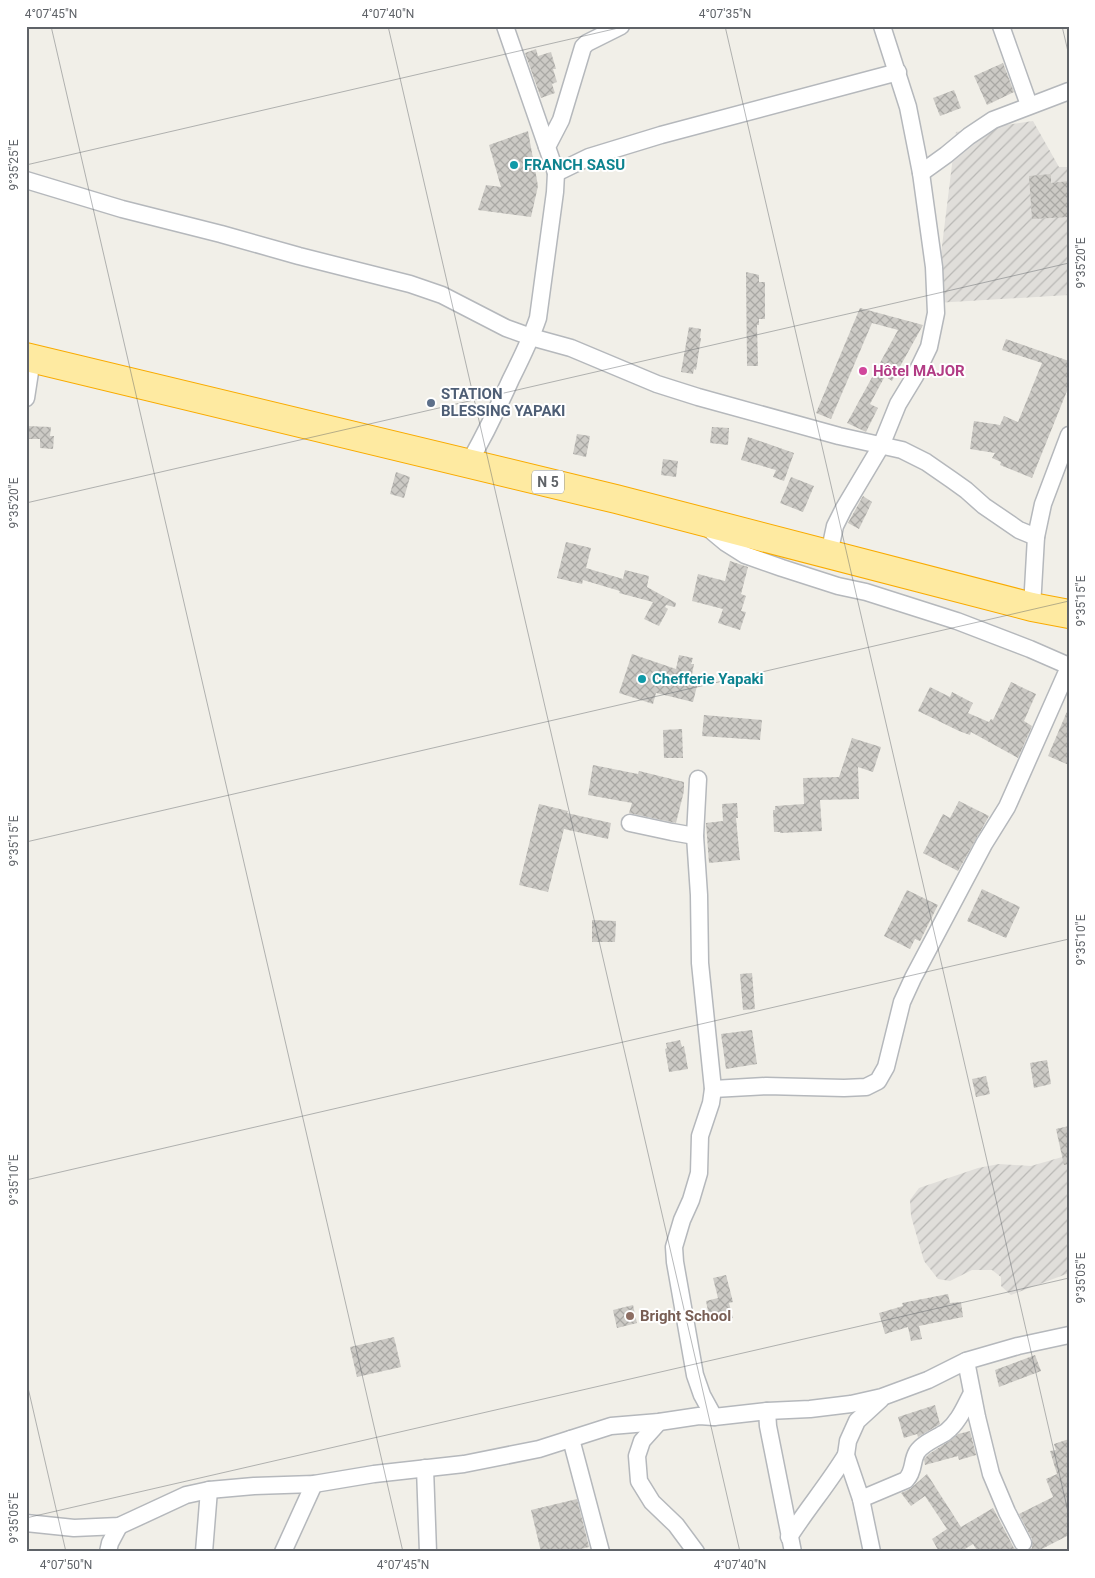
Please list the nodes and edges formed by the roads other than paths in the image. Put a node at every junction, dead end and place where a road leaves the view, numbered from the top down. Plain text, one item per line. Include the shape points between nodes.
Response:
1 (505, 26) edge
2 (621, 26) edge
3 (882, 26) edge
4 (1001, 26) edge
5 (898, 72) junction
6 (1069, 91) edge
7 (1030, 105) junction
8 (547, 147) junction
9 (556, 173) junction
10 (921, 173) junction
11 (26, 180) edge
12 (531, 337) junction
13 (29, 358) edge
14 (26, 398) edge
15 (1069, 436) edge
16 (881, 446) junction
17 (469, 463) junction
18 (698, 520) junction
19 (1036, 537) junction
20 (829, 554) junction
21 (1032, 607) junction
22 (1069, 614) edge
23 (1069, 667) edge
24 (698, 779) dead end
25 (630, 823) dead end
26 (695, 836) junction
27 (713, 1089) junction
28 (1069, 1335) edge
29 (966, 1361) junction
30 (972, 1393) junction
31 (882, 1397) junction
32 (767, 1411) junction
33 (714, 1417) junction
34 (659, 1422) junction
35 (571, 1439) junction
36 (846, 1455) junction
37 (425, 1468) junction
38 (314, 1484) junction
39 (209, 1490) junction
40 (861, 1499) junction
41 (26, 1523) edge
42 (119, 1526) junction
43 (1023, 1543) dead end
44 (791, 1544) edge
45 (108, 1552) edge
46 (204, 1552) edge
47 (283, 1552) edge
48 (428, 1552) edge
49 (601, 1552) edge
50 (696, 1552) edge
51 (872, 1552) edge

1 - 8 street
2 - 8 street via 583,47 562,120
3 - 5 street
4 - 7 street
5 - 9 street via 661,135 589,157
5 - 10 street
6 - 7 street
7 - 10 street via 993,120
8 - 9 street
9 - 12 street via 538,318
10 - 16 street via 934,267 936,313 929,347 898,404
11 - 12 street via 122,209 410,284 442,295 506,328
12 - 16 street via 571,348 657,384 698,397
12 - 17 street
13 - 14 street
13 - 17 highway, N 5
15 - 19 street via 1043,504
16 - 19 street via 902,450 926,462 1019,530
16 - 20 street via 835,526
17 - 18 highway, N 5
18 - 20 highway, N 5
18 - 23 street via 745,555 957,621 1030,648
19 - 21 street
20 - 21 highway, N 5
21 - 22 highway, N 5
23 - 27 street via 1007,807 912,978 902,1002 886,1067 878,1081 866,1087
24 - 26 street
25 - 26 street
26 - 27 street via 700,963
27 - 33 street via 700,1136 699,1173 674,1247 695,1374
28 - 29 street
29 - 30 street
29 - 31 street
30 - 40 street via 947,1431 918,1450 906,1480
30 - 43 street via 991,1474
31 - 32 street via 810,1409
31 - 36 street via 856,1421
32 - 33 street
32 - 44 street
33 - 34 street
34 - 35 street via 612,1426
34 - 50 street via 642,1441 637,1456 639,1481 652,1502 676,1525
35 - 37 street via 464,1464
35 - 49 street
36 - 40 street
36 - 44 street via 806,1511
37 - 38 street
37 - 48 street
38 - 39 street
38 - 47 street
39 - 42 street via 186,1495
39 - 46 street
40 - 51 street
41 - 42 street via 74,1528
42 - 45 street

